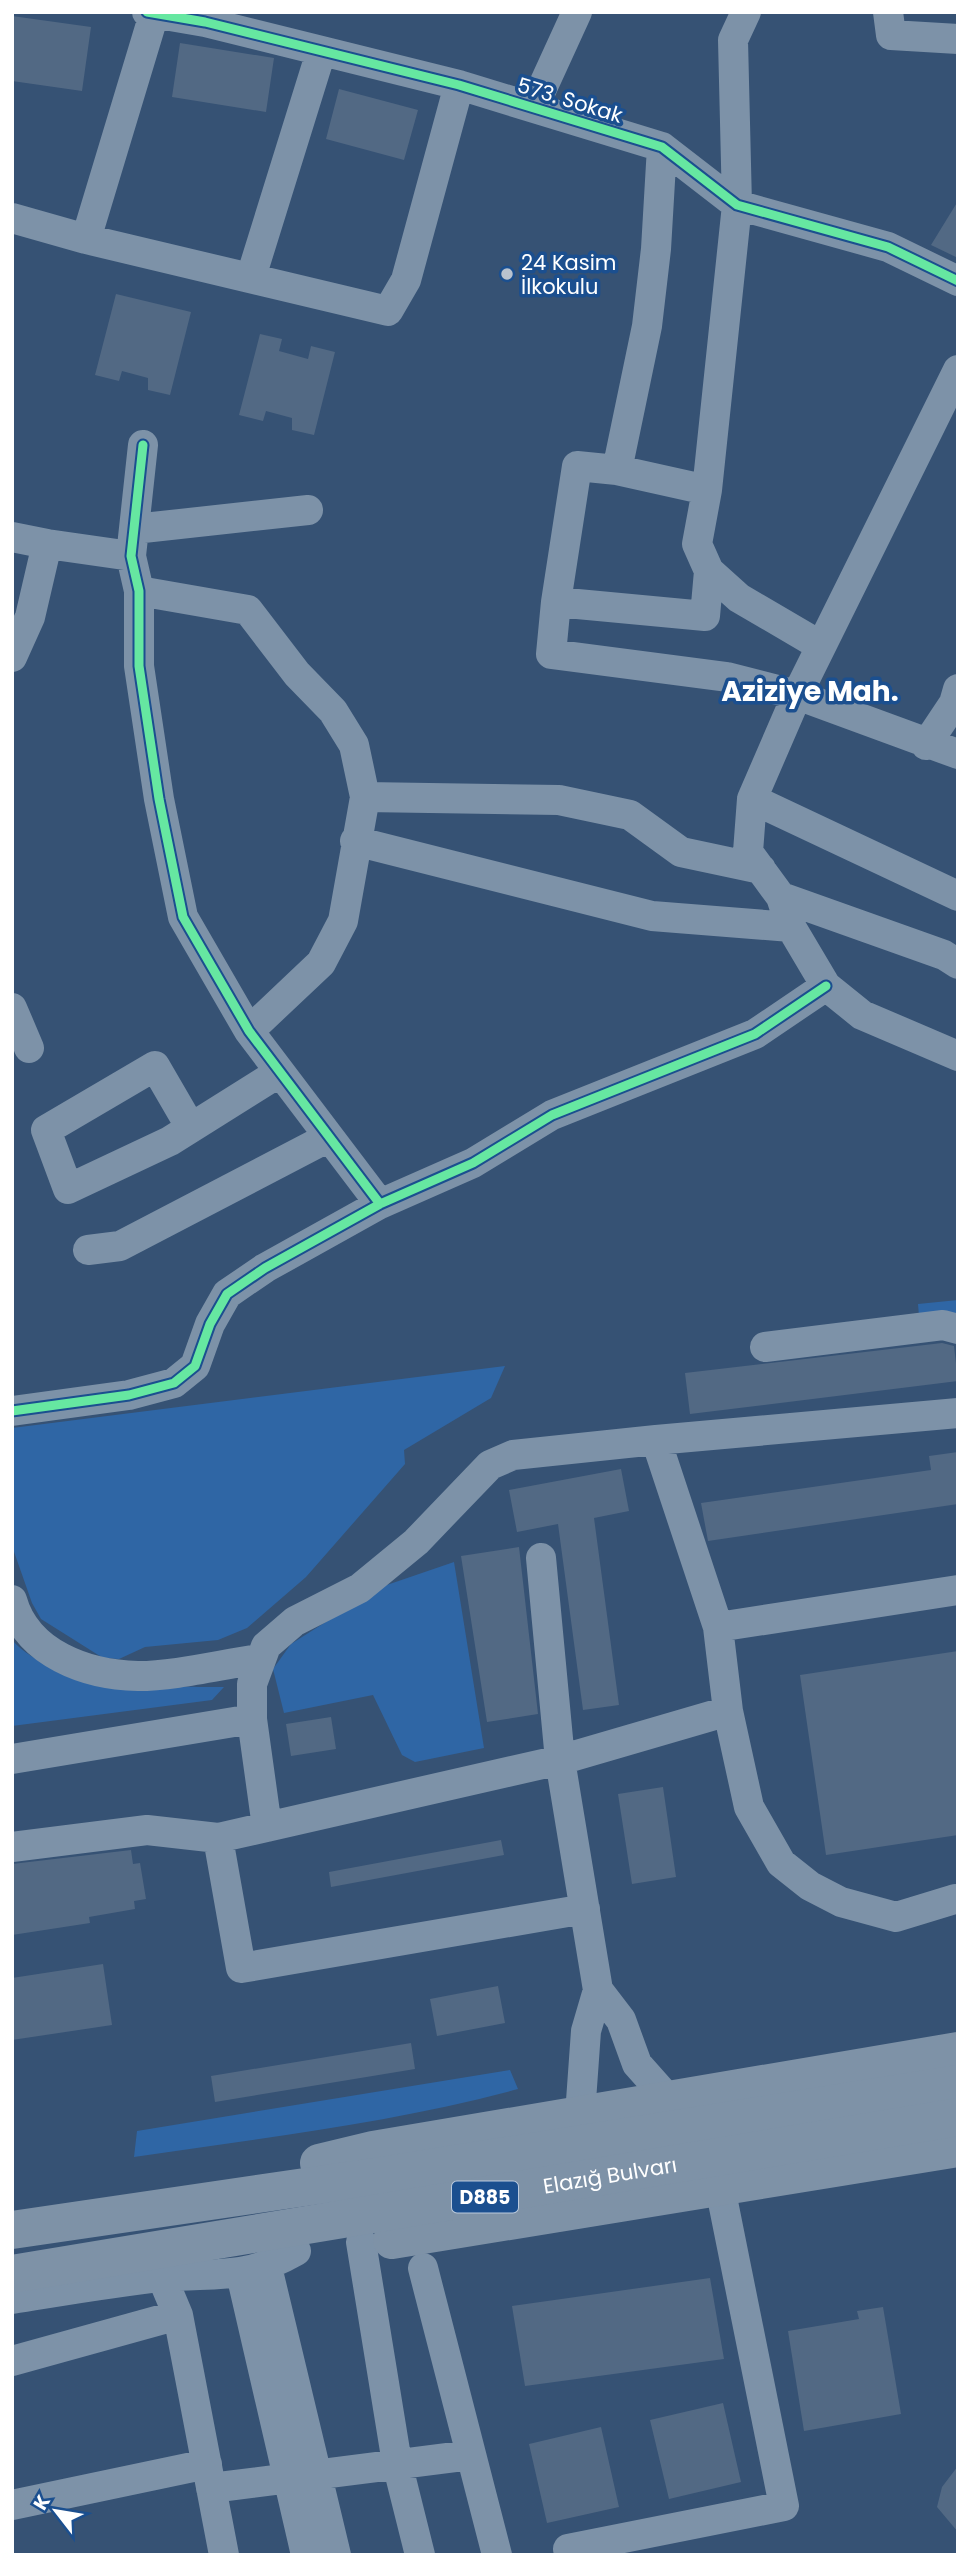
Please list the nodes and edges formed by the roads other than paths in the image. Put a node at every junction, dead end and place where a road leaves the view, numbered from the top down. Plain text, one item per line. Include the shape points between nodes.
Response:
1 (577, 12) edge
2 (746, 12) edge
3 (888, 12) edge
4 (150, 13) edge
5 (958, 40) edge
6 (321, 52) junction
7 (459, 85) junction
8 (534, 106) junction
9 (662, 148) junction
10 (737, 205) junction
11 (12, 218) edge
12 (86, 239) junction
13 (251, 277) junction
14 (958, 281) edge
15 (958, 370) edge
16 (143, 444) dead end
17 (617, 470) junction
18 (706, 490) junction
19 (308, 510) dead end
20 (12, 537) edge
21 (132, 542) junction
22 (47, 544) junction
23 (709, 571) junction
24 (139, 591) junction
25 (556, 603) junction
26 (821, 646) junction
27 (12, 657) edge
28 (958, 689) edge
29 (797, 695) junction
30 (926, 745) junction
31 (958, 754) edge
32 (365, 797) junction
33 (752, 799) junction
34 (355, 841) junction
35 (761, 869) junction
36 (956, 892) edge
37 (781, 897) junction
38 (791, 927) junction
39 (958, 964) edge
40 (826, 986) junction
41 (12, 1008) edge
42 (249, 1031) junction
43 (29, 1048) dead end
44 (958, 1056) edge
45 (281, 1072) junction
46 (191, 1128) junction
47 (329, 1137) junction
48 (380, 1204) junction
49 (88, 1250) dead end
50 (958, 1329) edge
51 (765, 1347) dead end
52 (12, 1411) edge
53 (958, 1413) edge
54 (656, 1440) junction
55 (541, 1558) dead end
56 (958, 1590) edge
57 (12, 1600) edge
58 (718, 1627) junction
59 (261, 1659) junction
60 (728, 1712) junction
61 (252, 1719) junction
62 (12, 1759) edge
63 (561, 1760) junction
64 (267, 1827) junction
65 (218, 1838) junction
66 (12, 1847) edge
67 (955, 1899) dead end
68 (585, 1909) junction
69 (598, 1990) junction
70 (958, 2051) edge
71 (958, 2084) edge
72 (669, 2100) junction
73 (580, 2115) junction
74 (958, 2117) edge
75 (958, 2148) edge
76 (720, 2187) junction
77 (92, 2218) junction
78 (12, 2230) edge
79 (361, 2242) junction
80 (108, 2260) junction
81 (268, 2264) junction
82 (423, 2268) dead end
83 (12, 2274) edge
84 (162, 2277) junction
85 (12, 2299) edge
86 (178, 2315) junction
87 (12, 2361) edge
88 (471, 2455) junction
89 (397, 2463) junction
90 (209, 2476) junction
91 (304, 2476) junction
92 (12, 2505) edge
93 (568, 2549) dead end
94 (224, 2555) edge
95 (306, 2555) edge
96 (336, 2555) edge
97 (419, 2555) edge
98 (497, 2555) edge

1 - 8 street
2 - 10 street via 733,40
3 - 5 street via 891,36
4 - 6 street, 573. Sokak
4 - 12 street
6 - 7 street, 573. Sokak
6 - 13 street
7 - 8 street, 573. Sokak
7 - 13 street via 405,280 388,311
8 - 9 street, 573. Sokak
9 - 10 street, 573. Sokak
9 - 17 street via 647,327
10 - 14 street, 573. Sokak via 888,247
10 - 18 street
11 - 12 street
12 - 13 street
15 - 26 street
16 - 21 street
17 - 18 street
17 - 25 street via 577,466
18 - 23 street via 697,544
19 - 21 street
20 - 22 street
21 - 22 street
21 - 24 street
22 - 27 street via 30,617
23 - 25 street via 705,616
23 - 26 street via 739,598
24 - 32 street via 248,610 296,674 333,711 354,745
24 - 42 street via 139,666 183,917
25 - 29 street via 551,654 727,677
26 - 29 street
28 - 30 street
29 - 30 street
29 - 33 street
30 - 31 street
32 - 34 street
32 - 35 street via 559,800 630,815 681,852
33 - 35 street via 748,852
33 - 36 street
34 - 38 street via 652,916
34 - 42 street via 343,921 321,963
35 - 37 street
37 - 38 street
37 - 39 street
38 - 40 street
40 - 44 street via 862,1015
40 - 48 street via 755,1034 552,1115 473,1163
41 - 43 street
42 - 45 street
45 - 46 street
45 - 47 street
46 - 46 street via 155,1066 46,1130 68,1189
47 - 48 street
47 - 49 street via 120,1246
48 - 52 street via 265,1268 228,1294 209,1324 195,1366 174,1383 129,1395
50 - 51 street via 943,1325
53 - 54 street
54 - 58 street
54 - 59 street via 513,1455 490,1465 416,1542 360,1588 295,1621 266,1646
55 - 63 street
56 - 58 street
57 - 59 street via 33,1639 60,1658 88,1668 138,1676
58 - 60 street
59 - 61 street via 252,1684
60 - 63 street
60 - 67 street via 749,1807 781,1863 841,1902 896,1917
61 - 62 street
61 - 64 street
63 - 64 street
63 - 68 street
64 - 65 street
65 - 66 street via 147,1830
65 - 68 street via 241,1968
68 - 69 street
69 - 72 street via 621,2020 637,2064
69 - 73 street via 586,2031
70 - 72 highway
71 - 77 highway, Elazığ Bulvarı / D885
72 - 73 highway
73 - 77 highway via 373,2150
74 - 80 highway, Elazığ Bulvarı / D885
75 - 76 highway
76 - 79 highway
76 - 93 street via 784,2506
77 - 78 highway, Elazığ Bulvarı / D885
79 - 81 highway
79 - 89 street
80 - 81 highway
80 - 83 highway, Elazığ Bulvarı / D885
81 - 84 street
81 - 91 street
82 - 88 street
84 - 85 street
84 - 86 street
86 - 87 street
86 - 90 street
88 - 89 street
88 - 98 street
89 - 91 street
89 - 97 street
90 - 91 street
90 - 92 street
90 - 94 street
91 - 95 street
91 - 96 street

